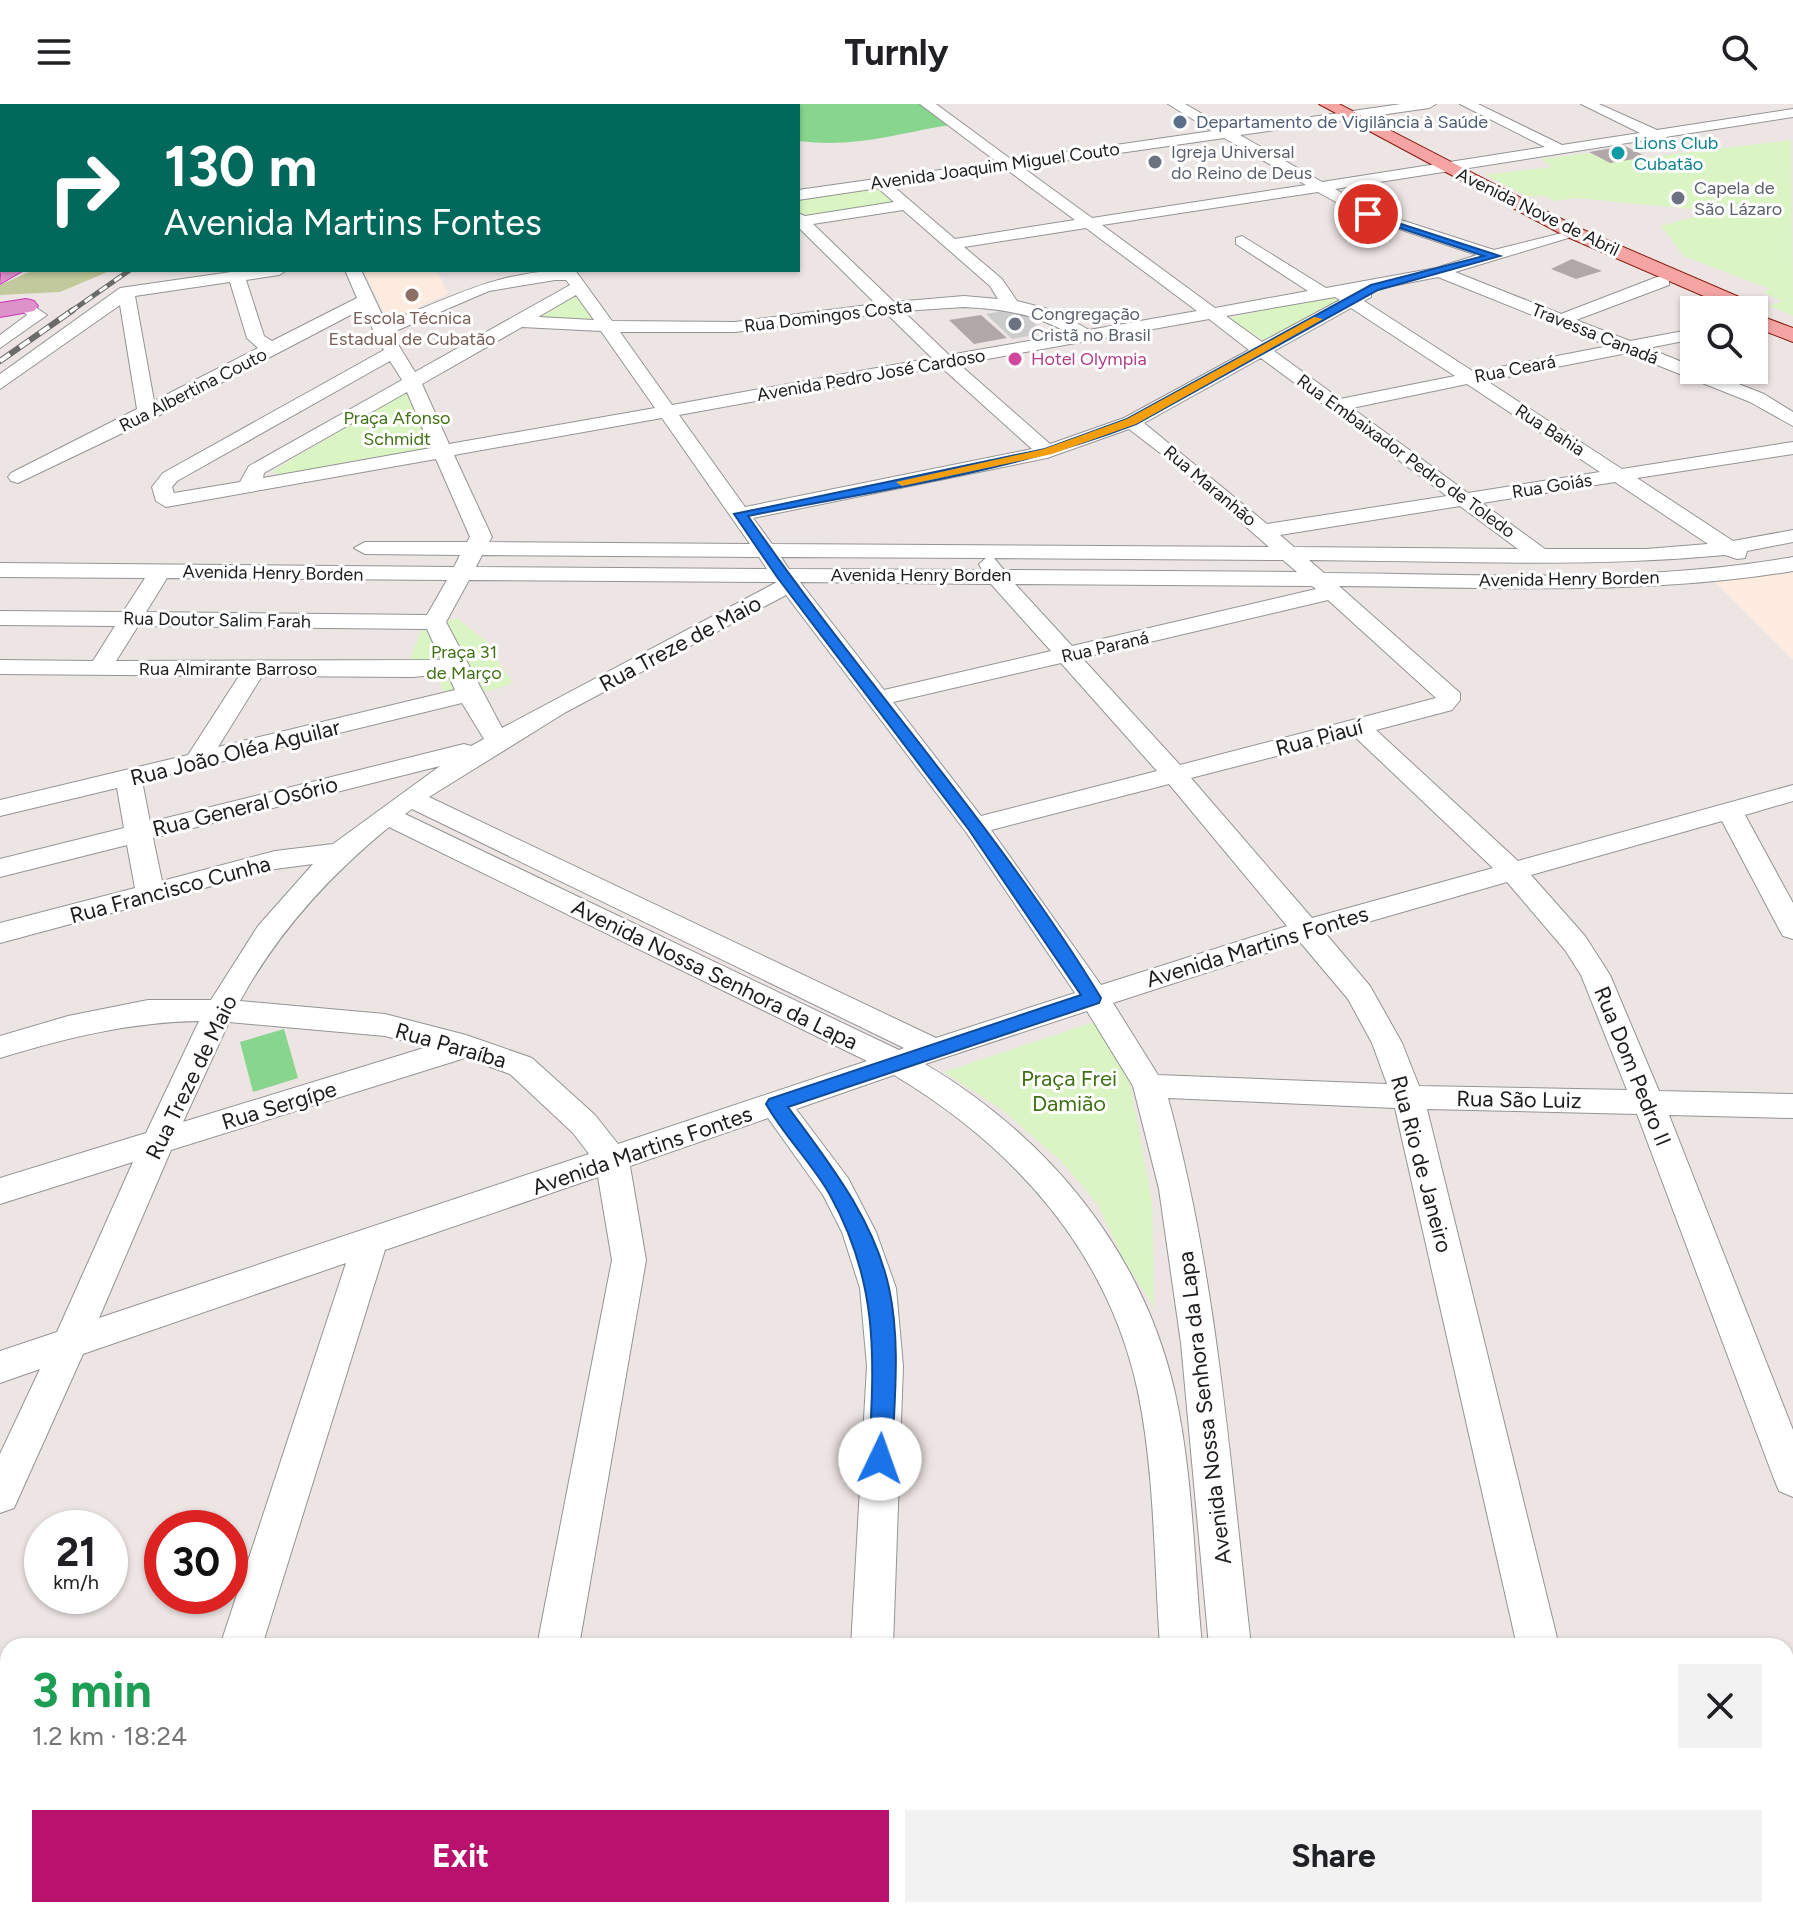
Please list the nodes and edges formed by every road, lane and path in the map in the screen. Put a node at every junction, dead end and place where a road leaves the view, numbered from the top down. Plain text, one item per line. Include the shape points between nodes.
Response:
1 (927, 104) edge
2 (1175, 104) edge
3 (1309, 104) edge
4 (1429, 104) edge
5 (1467, 104) edge
6 (1588, 104) edge
7 (1730, 109) dead end
8 (1337, 112) edge
9 (1793, 113) edge
10 (1755, 120) junction
11 (1784, 129) dead end
12 (1228, 133) junction
13 (1657, 135) junction
14 (1562, 150) junction
15 (1010, 164) junction
16 (1440, 168) junction
17 (881, 183) junction
18 (1320, 187) junction
19 (800, 195) edge
20 (908, 205) junction
21 (800, 220) edge
22 (1090, 223) junction
23 (1566, 234) junction
24 (1242, 241) dead end
25 (953, 244) junction
26 (1495, 256) junction
27 (265, 272) edge
28 (354, 272) edge
29 (1439, 272) junction
30 (236, 276) junction
31 (572, 277) edge
32 (1663, 281) junction
33 (126, 292) junction
34 (1337, 295) junction
35 (1699, 296) edge
36 (1707, 296) edge
37 (367, 300) junction
38 (1010, 304) junction
39 (26, 306) joint
40 (890, 308) junction
41 (0, 309) edge
42 (1212, 313) junction
43 (1561, 320) junction
44 (1768, 320) edge
45 (516, 321) junction
46 (1768, 324) edge
47 (607, 325) junction
48 (1793, 327) edge
49 (381, 331) junction
50 (1085, 335) junction
51 (1793, 336) edge
52 (1680, 337) edge
53 (0, 343) edge
54 (1628, 347) junction
55 (272, 350) junction
56 (1262, 350) junction
57 (393, 352) junction
58 (946, 362) junction
59 (1471, 378) junction
60 (411, 380) junction
61 (0, 383) edge
62 (1336, 405) junction
63 (669, 411) junction
64 (147, 414) junction
65 (1793, 420) edge
66 (1131, 422) junction
67 (1793, 448) edge
68 (444, 451) junction
69 (1047, 452) junction
70 (1618, 475) junction
71 (18, 477) dead end
72 (249, 485) junction
73 (1465, 500) junction
74 (741, 514) junction
75 (1263, 531) junction
76 (1793, 536) edge
77 (365, 548) dead end
78 (478, 548) junction
79 (1731, 548) junction
80 (766, 550) junction
81 (985, 551) junction
82 (1287, 553) junction
83 (1541, 556) junction
84 (1793, 564) edge
85 (0, 570) edge
86 (1760, 571) junction
87 (160, 572) junction
88 (458, 574) junction
89 (996, 576) junction
90 (786, 579) junction
91 (1575, 581) junction
92 (1324, 585) junction
93 (0, 618) edge
94 (131, 619) junction
95 (435, 622) junction
96 (1068, 655) junction
97 (455, 666) junction
98 (12, 667) edge
99 (100, 668) junction
100 (255, 669) junction
101 (0, 689) edge
102 (469, 694) junction
103 (877, 699) junction
104 (1359, 727) junction
105 (494, 744) junction
106 (197, 760) junction
107 (1175, 775) junction
108 (128, 778) junction
109 (1793, 793) edge
110 (399, 807) junction
111 (0, 808) edge
112 (1729, 810) junction
113 (975, 826) junction
114 (139, 833) junction
115 (341, 852) junction
116 (0, 868) edge
117 (1511, 870) junction
118 (150, 893) junction
119 (1308, 929) junction
120 (1793, 929) edge
121 (0, 933) edge
122 (1092, 998) junction
123 (218, 1010) junction
124 (466, 1046) junction
125 (0, 1047) edge
126 (934, 1050) junction
127 (897, 1062) junction
128 (1149, 1086) junction
129 (1408, 1097) junction
130 (1648, 1102) junction
131 (775, 1104) junction
132 (1793, 1106) edge
133 (158, 1142) junction
134 (612, 1159) junction
135 (0, 1191) edge
136 (370, 1243) junction
137 (72, 1342) junction
138 (0, 1367) edge
139 (1793, 1479) edge
140 (0, 1495) edge
141 (244, 1638) edge
142 (559, 1638) edge
143 (872, 1638) edge
144 (1180, 1638) edge
145 (1229, 1638) edge
146 (1536, 1638) edge

1 - 15 street, Rua Embaixador Pedro de Toledo
2 - 12 street
3 - 8 main road, Avenida Nove de Abril
4 - 8 street, Avenida Joaquim Miguel Couto
5 - 14 street
6 - 13 street
7 - 10 street
8 - 12 street, Avenida Joaquim Miguel Couto
8 - 16 main road, Avenida Nove de Abril
9 - 10 street
10 - 11 street
10 - 13 street
12 - 15 street, Avenida Joaquim Miguel Couto
12 - 18 street
13 - 14 street
14 - 16 street
15 - 17 street, Avenida Joaquim Miguel Couto
15 - 22 street, Rua Embaixador Pedro de Toledo
16 - 18 street
16 - 23 main road, Avenida Nove de Abril
17 - 19 street, Avenida Joaquim Miguel Couto
17 - 20 street
18 - 22 street
18 - 26 street via 1368,214
20 - 21 street
20 - 25 street
21 - 40 street
22 - 25 street
22 - 42 street, Rua Embaixador Pedro de Toledo
23 - 26 street, Avenida Pedro José Cardoso
23 - 32 main road, Avenida Nove de Abril
23 - 36 main road, Avenida Nove de Abril
24 - 34 street, Rua Bahia
25 - 38 street via 996,283
26 - 29 street, Avenida Pedro José Cardoso
27 - 30 street
28 - 37 street
29 - 34 street, Avenida Pedro José Cardoso
29 - 43 street, Travessa Canadá
30 - 33 street
30 - 55 street via 256,338
31 - 45 street
31 - 47 street, Avenida Nossa Senhora da Lapa
31 - 49 street via 507,280
32 - 35 main road, Avenida Nove de Abril
32 - 43 street
33 - 61 street
33 - 64 street
34 - 42 street, Avenida Pedro José Cardoso
34 - 56 street
34 - 59 street, Rua Bahia
37 - 49 street
37 - 55 street, Rua Albertina Couto
38 - 40 street, Rua Domingos Costa via 958,301
38 - 50 street, Rua Domingos Costa via 1072,324
39 - 41 highway
39 - 53 street via 38,315
40 - 47 street, Rua Domingos Costa via 758,326
40 - 58 street
42 - 50 street, Avenida Pedro José Cardoso
42 - 56 street, Rua Embaixador Pedro de Toledo
43 - 54 street, Travessa Canadá
44 - 48 main road, Avenida Nove de Abril
45 - 47 street, Rua Domingos Costa
45 - 60 street
46 - 51 main road, Avenida Nove de Abril
47 - 63 street, Avenida Nossa Senhora da Lapa
49 - 57 street
50 - 58 street, Avenida Pedro José Cardoso
52 - 54 street, Rua Ceará
54 - 59 street, Rua Ceará
54 - 65 street, Travessa Canadá via 1757,398
55 - 64 street, Rua Albertina Couto
56 - 62 street, Rua Embaixador Pedro de Toledo
56 - 66 street
57 - 60 street
57 - 72 street, Avenida Pedro José Cardoso via 170,477 162,487 166,501
58 - 63 street, Avenida Pedro José Cardoso
58 - 69 street
59 - 62 street, Rua Ceará
59 - 70 street, Rua Bahia
60 - 68 street
60 - 72 street via 256,470
62 - 73 street, Rua Embaixador Pedro de Toledo
63 - 68 street, Avenida Pedro José Cardoso
63 - 74 street, Avenida Nossa Senhora da Lapa
64 - 71 street, Rua Albertina Couto
66 - 69 street
66 - 75 street, Rua Maranhão
67 - 70 street, Rua Goiás
68 - 72 street, Avenida Pedro José Cardoso
68 - 78 street via 481,537
69 - 74 street
70 - 73 street, Rua Goiás
70 - 79 street, Rua Bahia
73 - 75 street, Rua Goiás
73 - 83 street, Rua Embaixador Pedro de Toledo
74 - 80 street, Avenida Nossa Senhora da Lapa
75 - 82 street, Rua Maranhão
76 - 79 street, Avenida Henry Borden
77 - 78 street, Avenida Henry Borden
78 - 80 street, Avenida Henry Borden
78 - 88 street
79 - 83 street, Avenida Henry Borden via 1646,556
79 - 86 street, Rua Bahia
80 - 81 street, Avenida Henry Borden
80 - 90 street, Avenida Nossa Senhora da Lapa
81 - 82 street, Avenida Henry Borden
81 - 89 street, Rua Rio de Janeiro
82 - 83 street, Avenida Henry Borden
82 - 92 street, Rua Piauí
83 - 91 street, Rua Embaixador Pedro de Toledo
84 - 86 street, Avenida Henry Borden
85 - 87 street, Avenida Henry Borden
86 - 91 street, Avenida Henry Borden
87 - 88 street, Avenida Henry Borden
87 - 94 street
88 - 90 street, Avenida Henry Borden
88 - 95 street
89 - 90 street, Avenida Henry Borden
89 - 92 street, Avenida Henry Borden
89 - 96 street, Rua Rio de Janeiro
90 - 103 street, Avenida Nossa Senhora da Lapa
90 - 105 street, Rua Treze de Maio
91 - 92 street, Avenida Henry Borden
92 - 96 street, Rua Paraná
92 - 104 street, Rua Piauí via 1448,693 1443,705
93 - 94 street, Rua Doutor Salim Farah
94 - 95 street, Rua Doutor Salim Farah
94 - 99 street
95 - 97 street
96 - 103 street, Rua Paraná
96 - 107 street, Rua Rio de Janeiro
97 - 100 street, Rua Almirante Barroso
97 - 102 street
98 - 99 street, Rua Almirante Barroso
98 - 101 street
99 - 100 street, Rua Almirante Barroso
100 - 106 street
102 - 105 street
102 - 106 street, Rua João Oléa Aguilar
103 - 113 street, Avenida Nossa Senhora da Lapa
104 - 107 street, Rua Piauí
104 - 117 street, Rua Dom Pedro II
105 - 110 street, Rua Treze de Maio
105 - 114 street, Rua General Osório
106 - 108 street, Rua João Oléa Aguilar
107 - 113 street, Rua Piauí
107 - 119 street, Rua Rio de Janeiro
108 - 111 street, Rua João Oléa Aguilar
108 - 114 street
109 - 112 street, Avenida Martins Fontes
110 - 115 street, Rua Treze de Maio
110 - 126 street, Avenida Nossa Senhora da Lapa
110 - 127 street, Avenida Nossa Senhora da Lapa
112 - 117 street, Avenida Martins Fontes
112 - 120 street
113 - 122 street, Avenida Nossa Senhora da Lapa
114 - 116 street, Rua General Osório
114 - 118 street
115 - 118 street, Rua Francisco Cunha via 275,860
115 - 123 street, Rua Treze de Maio via 279,919
117 - 119 street, Avenida Martins Fontes
117 - 130 street, Rua Dom Pedro II via 1575,943 1595,975
118 - 121 street, Rua Francisco Cunha
119 - 122 street, Avenida Martins Fontes
119 - 129 street, Rua Rio de Janeiro via 1360,993
122 - 126 street, Avenida Martins Fontes
122 - 128 street, Avenida Nossa Senhora da Lapa
123 - 124 street, Rua Paraíba via 385,1025
123 - 125 street, Rua Paraíba via 148,1011
123 - 133 street, Rua Treze de Maio
124 - 133 street, Rua Sergípe
124 - 134 street, Rua Paraíba via 521,1066 584,1124
126 - 127 street, Avenida Martins Fontes
127 - 131 street, Avenida Martins Fontes
127 - 144 street, Avenida Nossa Senhora da Lapa via 970,1106 1023,1153 1067,1200 1104,1253 1129,1308 1157,1394
128 - 129 street, Rua São Luiz
128 - 145 street, Avenida Nossa Senhora da Lapa via 1176,1189 1197,1328
129 - 130 street, Rua São Luiz
129 - 146 street, Rua Rio de Janeiro
130 - 132 street, Rua São Luiz
130 - 139 street, Rua Dom Pedro II
131 - 134 street, Avenida Martins Fontes
131 - 143 street via 836,1187 878,1288 885,1366
133 - 135 street, Rua Sergípe
133 - 137 street, Rua Treze de Maio
134 - 136 street, Avenida Martins Fontes
134 - 142 street, Rua Paraíba via 629,1260
136 - 137 street, Avenida Martins Fontes
136 - 141 street
137 - 138 street, Avenida Martins Fontes
137 - 140 street, Rua Treze de Maio

